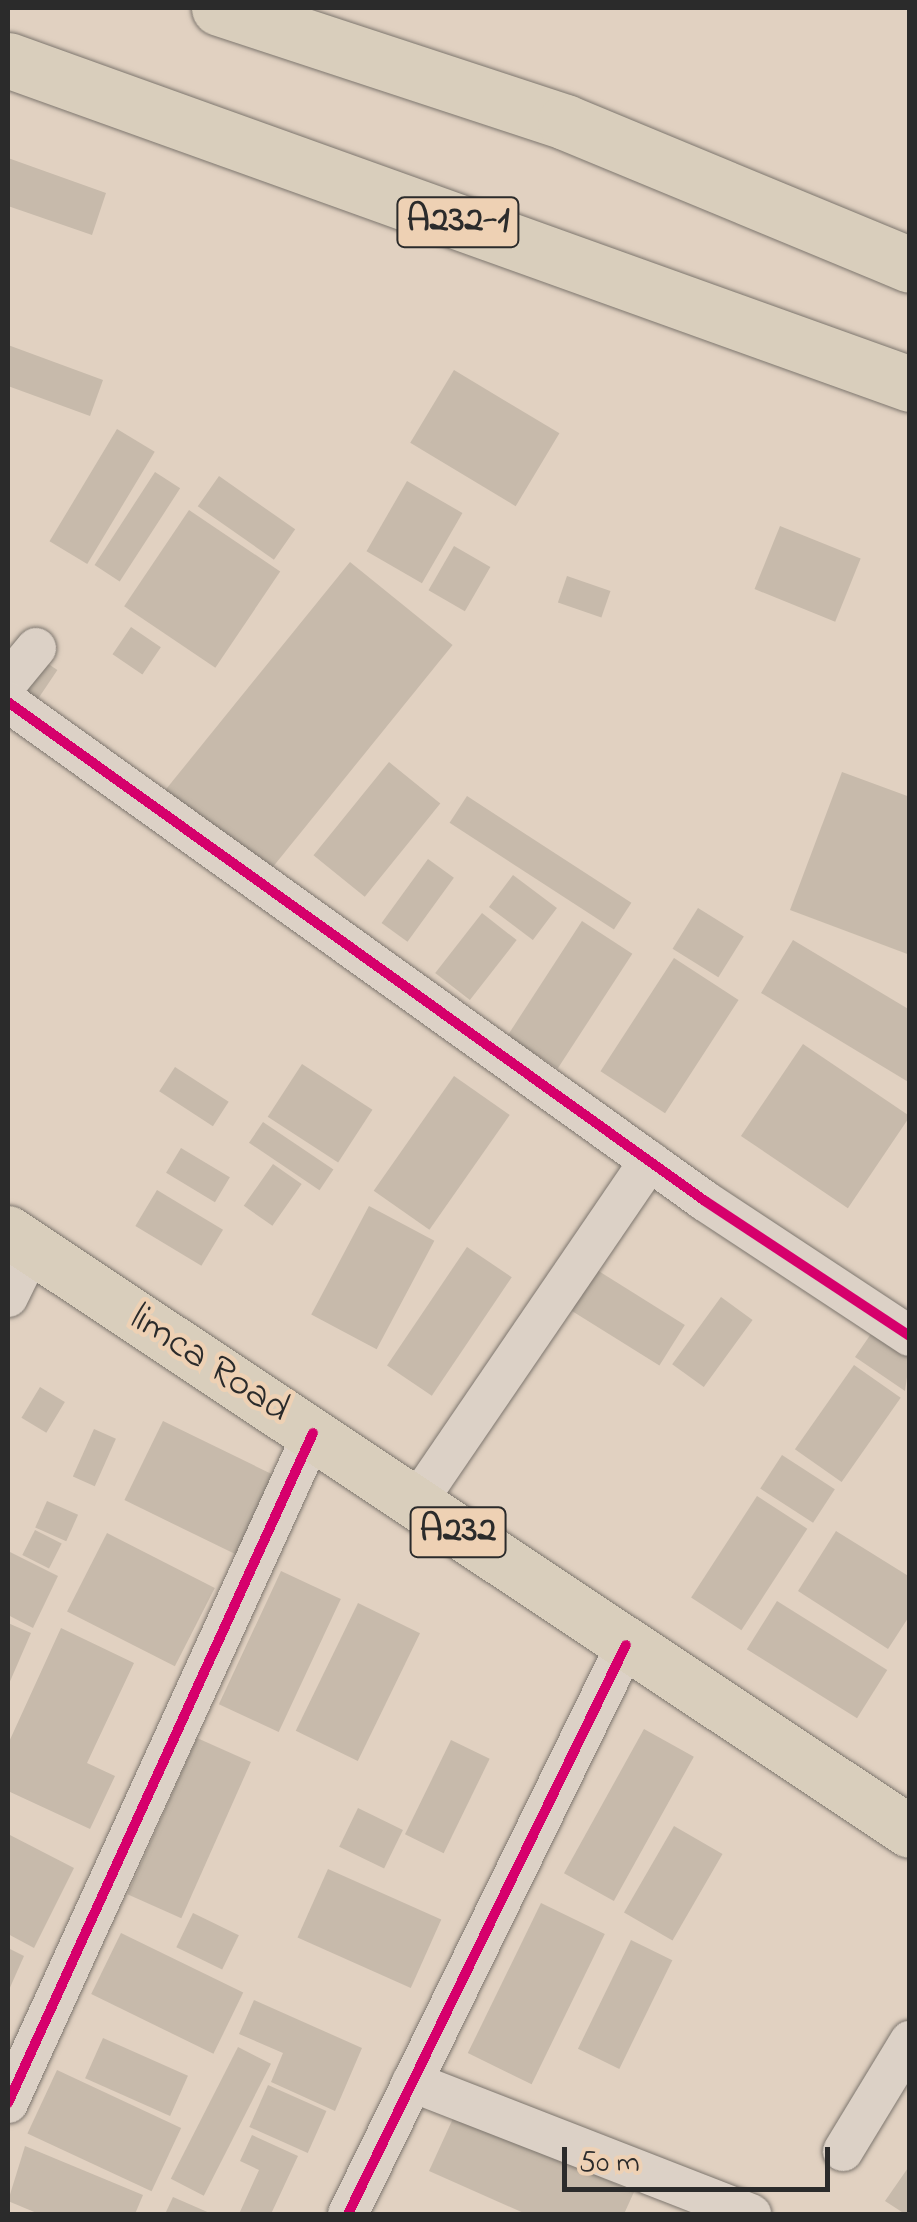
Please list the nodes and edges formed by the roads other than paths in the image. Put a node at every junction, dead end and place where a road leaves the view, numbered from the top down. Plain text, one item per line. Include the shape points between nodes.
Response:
1 (218, 8) edge
2 (8, 60) edge
3 (910, 265) edge
4 (910, 384) edge
5 (36, 648) dead end
6 (8, 682) edge
7 (8, 702) edge
8 (649, 1161) junction
9 (20, 1240) edge
10 (8, 1297) edge
11 (910, 1336) edge
12 (313, 1434) junction
13 (416, 1504) junction
14 (626, 1645) junction
15 (910, 1832) edge
16 (910, 2042) edge
17 (412, 2082) junction
18 (8, 2103) edge
19 (843, 2150) dead end
20 (348, 2214) edge
21 (751, 2214) edge

1 - 3 highway via 565,122
2 - 4 highway, A232-1
5 - 6 street
7 - 8 street
8 - 11 street
8 - 13 street
9 - 10 street
9 - 12 main road, limca Road / A232
12 - 13 main road, limca Road / A232
12 - 18 street
13 - 14 main road, limca Road / A232
14 - 15 main road, limca Road / A232
14 - 17 street
16 - 19 street
17 - 20 street
17 - 21 street

